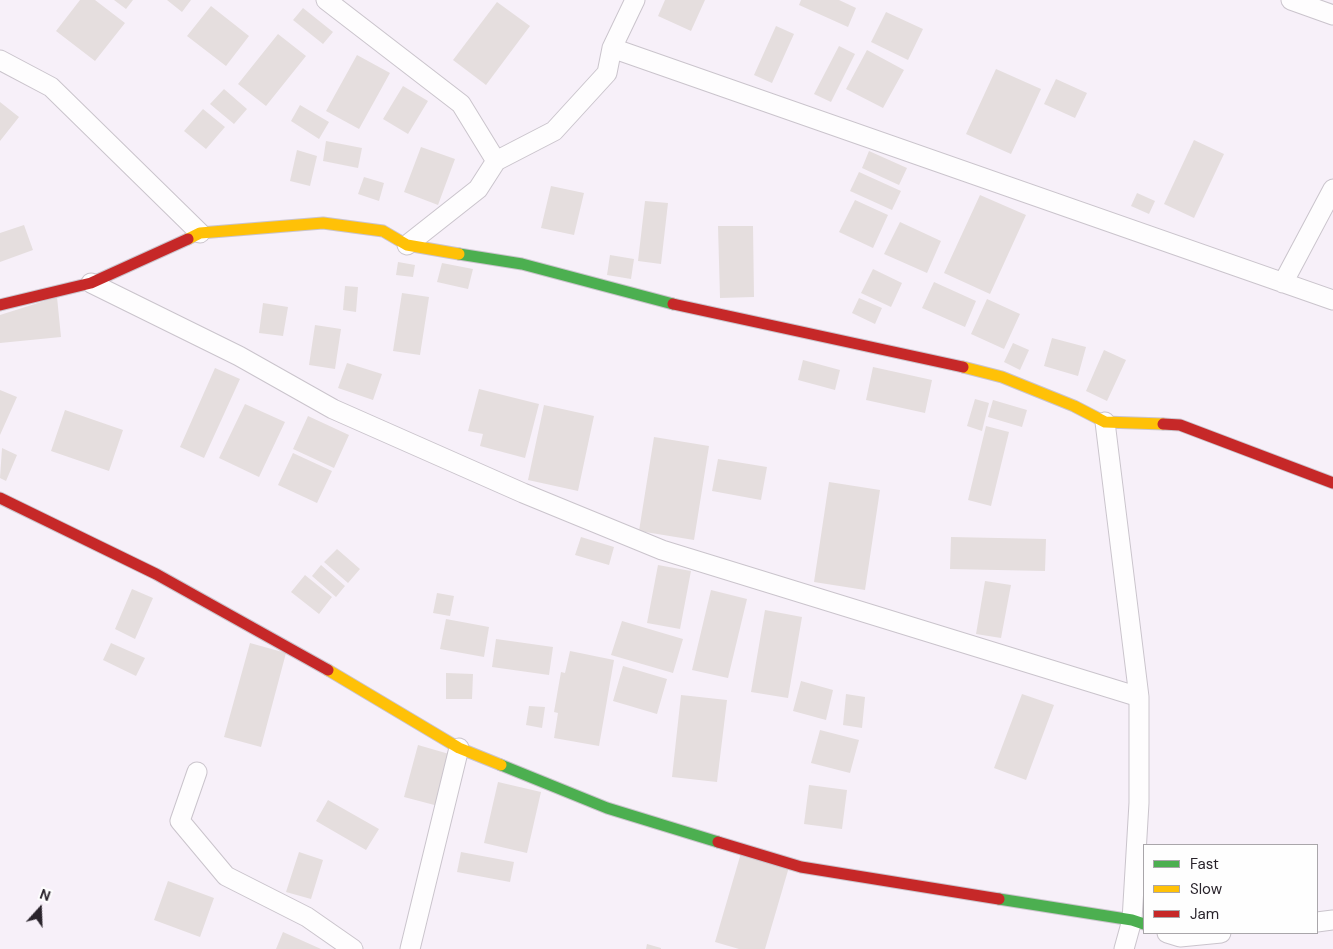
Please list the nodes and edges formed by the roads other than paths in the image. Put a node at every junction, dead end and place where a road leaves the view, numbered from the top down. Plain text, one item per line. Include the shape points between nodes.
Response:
1 (326, 0) edge
2 (635, 0) edge
3 (1291, 0) edge
4 (1333, 16) edge
5 (612, 48) junction
6 (0, 60) edge
7 (496, 161) junction
8 (1333, 189) edge
9 (200, 233) junction
10 (407, 245) junction
11 (91, 283) junction
12 (1283, 284) junction
13 (1333, 300) edge
14 (0, 305) edge
15 (1105, 422) junction
16 (1333, 483) edge
17 (0, 498) edge
18 (1138, 697) junction
19 (459, 748) junction
20 (197, 772) dead end
21 (1333, 920) edge
22 (1138, 922) edge
23 (1318, 922) edge
24 (1214, 934) edge
25 (1173, 940) edge
26 (353, 949) edge
27 (410, 949) edge
28 (1124, 949) edge

1 - 7 street via 461,104
2 - 5 street
3 - 4 street
5 - 7 street via 607,73 554,131
5 - 12 street
6 - 9 street via 51,87
7 - 10 street via 478,189
8 - 12 street
9 - 10 street via 324,223 383,231
9 - 11 street
10 - 15 street via 522,264 644,297 819,337 930,358 1002,377
11 - 14 street
11 - 18 street via 239,356 333,409 662,550
12 - 13 street
15 - 16 street via 1180,425
15 - 18 street
17 - 19 street via 165,579 279,641
18 - 22 street
19 - 22 street via 607,808 801,867
19 - 27 street
20 - 26 street via 180,821 226,876 306,917
21 - 23 street
22 - 28 street
24 - 25 street

